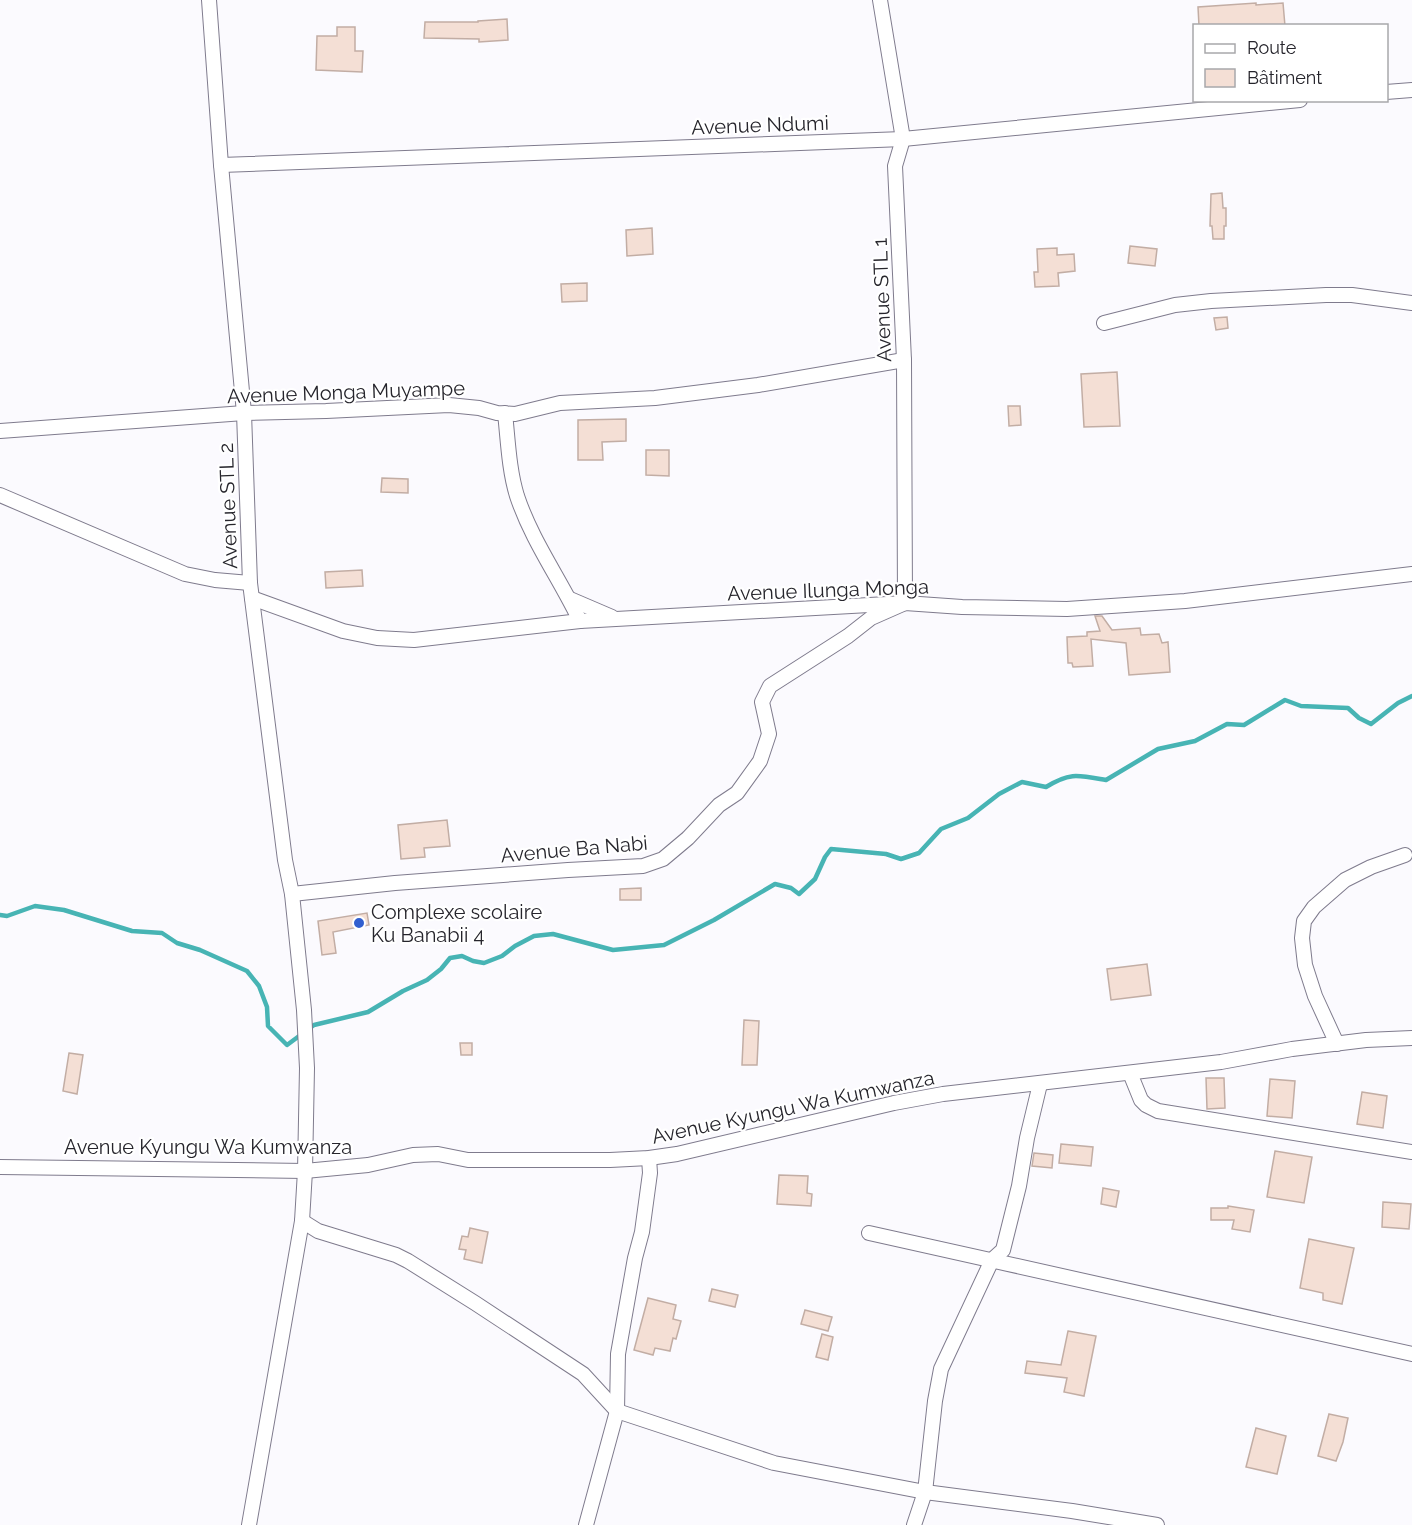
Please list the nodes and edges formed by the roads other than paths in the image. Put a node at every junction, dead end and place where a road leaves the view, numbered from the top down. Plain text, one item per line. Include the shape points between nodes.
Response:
1 (209, 0) edge
2 (880, 0) edge
3 (1412, 90) edge
4 (1388, 92) edge
5 (1280, 102) edge
6 (903, 139) junction
7 (221, 165) junction
8 (1412, 303) edge
9 (1104, 323) dead end
10 (904, 360) junction
11 (244, 413) junction
12 (505, 413) junction
13 (0, 431) edge
14 (0, 495) edge
15 (1412, 574) edge
16 (250, 583) junction
17 (252, 598) junction
18 (570, 599) junction
19 (905, 603) junction
20 (616, 619) junction
21 (580, 621) junction
22 (1405, 855) dead end
23 (292, 894) junction
24 (1412, 1038) edge
25 (1337, 1044) junction
26 (1130, 1073) junction
27 (1040, 1084) junction
28 (1412, 1152) edge
29 (649, 1158) junction
30 (0, 1167) edge
31 (305, 1170) junction
32 (302, 1221) junction
33 (869, 1233) dead end
34 (992, 1260) junction
35 (1412, 1354) edge
36 (617, 1411) junction
37 (925, 1492) junction
38 (249, 1525) edge
39 (586, 1525) edge
40 (914, 1525) edge
41 (1157, 1525) edge

1 - 7 street, Avenue STL 2
2 - 6 street, Avenue STL 1
3 - 4 street
5 - 6 street, Avenue Ndumi
6 - 7 street, Avenue Ndumi
6 - 10 street, Avenue STL 1 via 895,166
7 - 11 street, Avenue STL 2
8 - 9 street via 1352,295 1211,301 1175,305
10 - 12 street, Avenue Monga Muyampe via 758,385 655,398 560,403
10 - 19 street, Avenue STL 1
11 - 12 street, Avenue Monga Muyampe via 449,405
11 - 13 street, Avenue Monga Muyampe
11 - 16 street, Avenue STL 2
12 - 18 street via 518,498 535,538
14 - 16 street via 185,574
15 - 19 street, Avenue Ilunga Monga via 1185,601 1067,609
16 - 17 street, Avenue STL 2
17 - 21 street, Avenue Ilunga Monga via 343,631 377,638 414,640
17 - 23 street, Avenue STL 2
18 - 20 street
18 - 21 street
19 - 20 street, Avenue Ilunga Monga
19 - 23 street, Avenue Ba Nabi via 871,618 770,686 762,702 769,734 760,761 737,793 719,805 663,859 643,866
20 - 21 street, Avenue Ilunga Monga
22 - 25 street via 1345,880 1304,921 1305,965
23 - 31 street, Avenue STL 2 via 307,1068
24 - 25 street, Avenue Kyungu Wa Kumwanza
25 - 26 street, Avenue Kyungu Wa Kumwanza
26 - 27 street, Avenue Kyungu Wa Kumwanza
26 - 28 street via 1141,1100 1158,1111
27 - 29 street, Avenue Kyungu Wa Kumwanza via 894,1103
27 - 34 street via 1003,1250
29 - 31 street, Avenue Kyungu Wa Kumwanza via 468,1160 438,1154 413,1155 368,1166
29 - 36 street via 642,1232 618,1354
30 - 31 street, Avenue Kyungu Wa Kumwanza
31 - 32 street
32 - 36 street via 318,1231 408,1261 584,1374
32 - 38 street
33 - 34 street
34 - 35 street
34 - 37 street via 941,1369
36 - 37 street via 774,1463
36 - 39 street
37 - 40 street
37 - 41 street

